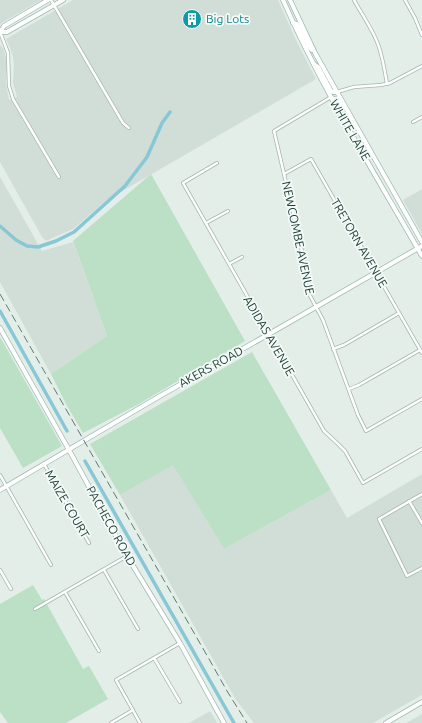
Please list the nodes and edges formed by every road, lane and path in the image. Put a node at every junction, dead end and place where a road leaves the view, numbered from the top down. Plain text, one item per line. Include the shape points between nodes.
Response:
1 (50, 0) edge
2 (63, 0) edge
3 (283, 0) edge
4 (290, 0) edge
5 (354, 0) edge
6 (405, 0) edge
7 (54, 5) junction
8 (293, 24) junction
9 (0, 32) edge
10 (422, 35) edge
11 (315, 53) junction
12 (312, 62) junction
13 (422, 66) edge
14 (387, 84) junction
15 (337, 92) junction
16 (331, 97) junction
17 (422, 117) edge
18 (352, 119) junction
19 (413, 122) dead end
20 (128, 128) dead end
21 (217, 163) dead end
22 (284, 174) junction
23 (59, 177) dead end
24 (228, 211) dead end
25 (206, 223) junction
26 (422, 242) edge
27 (422, 246) edge
28 (418, 248) junction
29 (422, 256) edge
30 (242, 257) dead end
31 (229, 264) junction
32 (376, 272) junction
33 (316, 307) junction
34 (399, 313) junction
35 (0, 328) edge
36 (269, 334) junction
37 (333, 349) junction
38 (421, 352) edge
39 (349, 390) junction
40 (422, 398) edge
41 (422, 449) edge
42 (69, 450) junction
43 (44, 464) junction
44 (0, 476) edge
45 (6, 486) junction
46 (0, 490) edge
47 (422, 494) edge
48 (409, 501) junction
49 (422, 523) edge
50 (90, 543) dead end
51 (127, 556) junction
52 (51, 566) dead end
53 (422, 568) edge
54 (0, 570) edge
55 (104, 570) junction
56 (11, 589) dead end
57 (65, 592) junction
58 (35, 609) dead end
59 (138, 629) dead end
60 (180, 643) junction
61 (99, 651) dead end
62 (154, 658) junction
63 (180, 702) dead end
64 (422, 702) edge
65 (133, 710) junction
66 (111, 723) edge
67 (140, 723) edge
68 (224, 723) edge
69 (386, 723) edge

1 - 7 street
1 - 9 street via 4,26
2 - 7 street
3 - 8 street, WHITE LANE
4 - 11 street, WHITE LANE
5 - 14 street via 379,47
6 - 10 street
7 - 9 street via 7,32
7 - 20 street
8 - 11 street via 297,24 308,46
8 - 12 street, WHITE LANE
9 - 23 street via 8,53 9,86 13,99
11 - 15 street, WHITE LANE
12 - 15 street via 331,91
12 - 16 street, WHITE LANE
13 - 14 street
14 - 15 street via 359,86
15 - 18 street, WHITE LANE
16 - 18 street via 337,100
16 - 22 street, NEWCOMBE AVENUE via 274,131
16 - 28 street, WHITE LANE
17 - 19 street
18 - 26 street, WHITE LANE
21 - 25 street, ADIDAS AVENUE via 183,183
22 - 32 street, TRETORN AVENUE via 311,159
22 - 33 street, NEWCOMBE AVENUE via 304,260 307,290
24 - 25 street
25 - 31 street, ADIDAS AVENUE
27 - 28 street, AKERS ROAD
28 - 29 street, WHITE LANE
28 - 32 street, AKERS ROAD
30 - 31 street
31 - 36 street, ADIDAS AVENUE
32 - 33 street, AKERS ROAD
32 - 34 street, TRETORN AVENUE
33 - 36 street, AKERS ROAD
33 - 37 street, NEWCOMBE AVENUE
34 - 37 street
34 - 38 street, TRETORN AVENUE
35 - 42 street, PACHECO ROAD
36 - 41 street, ADIDAS AVENUE via 321,426 342,447 363,483
36 - 42 street, AKERS ROAD
37 - 39 street, NEWCOMBE AVENUE
38 - 39 street
39 - 40 street, NEWCOMBE AVENUE via 366,431
42 - 43 street, AKERS ROAD
42 - 51 street, PACHECO ROAD
43 - 45 street, AKERS ROAD
43 - 50 street, MAIZE COURT
44 - 45 street
45 - 46 street, AKERS ROAD
45 - 52 street
47 - 48 street
48 - 49 street
48 - 53 street via 379,519 407,576
51 - 55 street
51 - 60 street, PACHECO ROAD
54 - 56 street
55 - 57 street
55 - 59 street
57 - 58 street
57 - 61 street
60 - 62 street
60 - 68 street, PACHECO ROAD
62 - 63 street
62 - 65 street via 116,680
64 - 69 street
65 - 66 street
65 - 67 street

